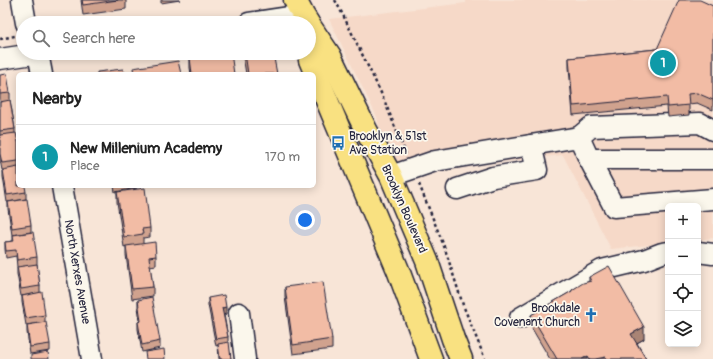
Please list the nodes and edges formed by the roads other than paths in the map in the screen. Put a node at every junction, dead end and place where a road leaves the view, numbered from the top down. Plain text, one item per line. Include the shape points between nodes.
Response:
1 (22, 0) edge
2 (21, 16) edge
3 (316, 35) edge
4 (16, 57) edge
5 (0, 59) edge
6 (40, 60) edge
7 (310, 60) edge
8 (42, 72) edge
9 (315, 72) edge
10 (316, 74) edge
11 (713, 130) edge
12 (579, 137) junction
13 (531, 145) junction
14 (589, 159) junction
15 (713, 159) edge
16 (391, 176) junction
17 (62, 188) edge
18 (457, 189) dead end
19 (713, 199) edge
20 (665, 252) edge
21 (701, 252) edge
22 (713, 254) edge
23 (239, 313) dead end
24 (520, 318) dead end
25 (92, 359) edge
26 (245, 359) edge
27 (431, 359) edge
28 (461, 359) edge

1 - 2 street
3 - 16 main road, Brooklyn Boulevard via 330,56
4 - 5 street
6 - 8 street
7 - 9 main road
10 - 27 main road via 398,270
11 - 12 street via 700,123 591,128
12 - 13 street
12 - 14 street
13 - 16 street via 435,161
13 - 18 street via 537,170 493,177
14 - 15 street
14 - 19 street via 614,207
16 - 28 main road, Brooklyn Boulevard via 426,261
17 - 25 street, North Xerxes Avenue
20 - 24 street via 602,270
21 - 22 street
23 - 26 street

